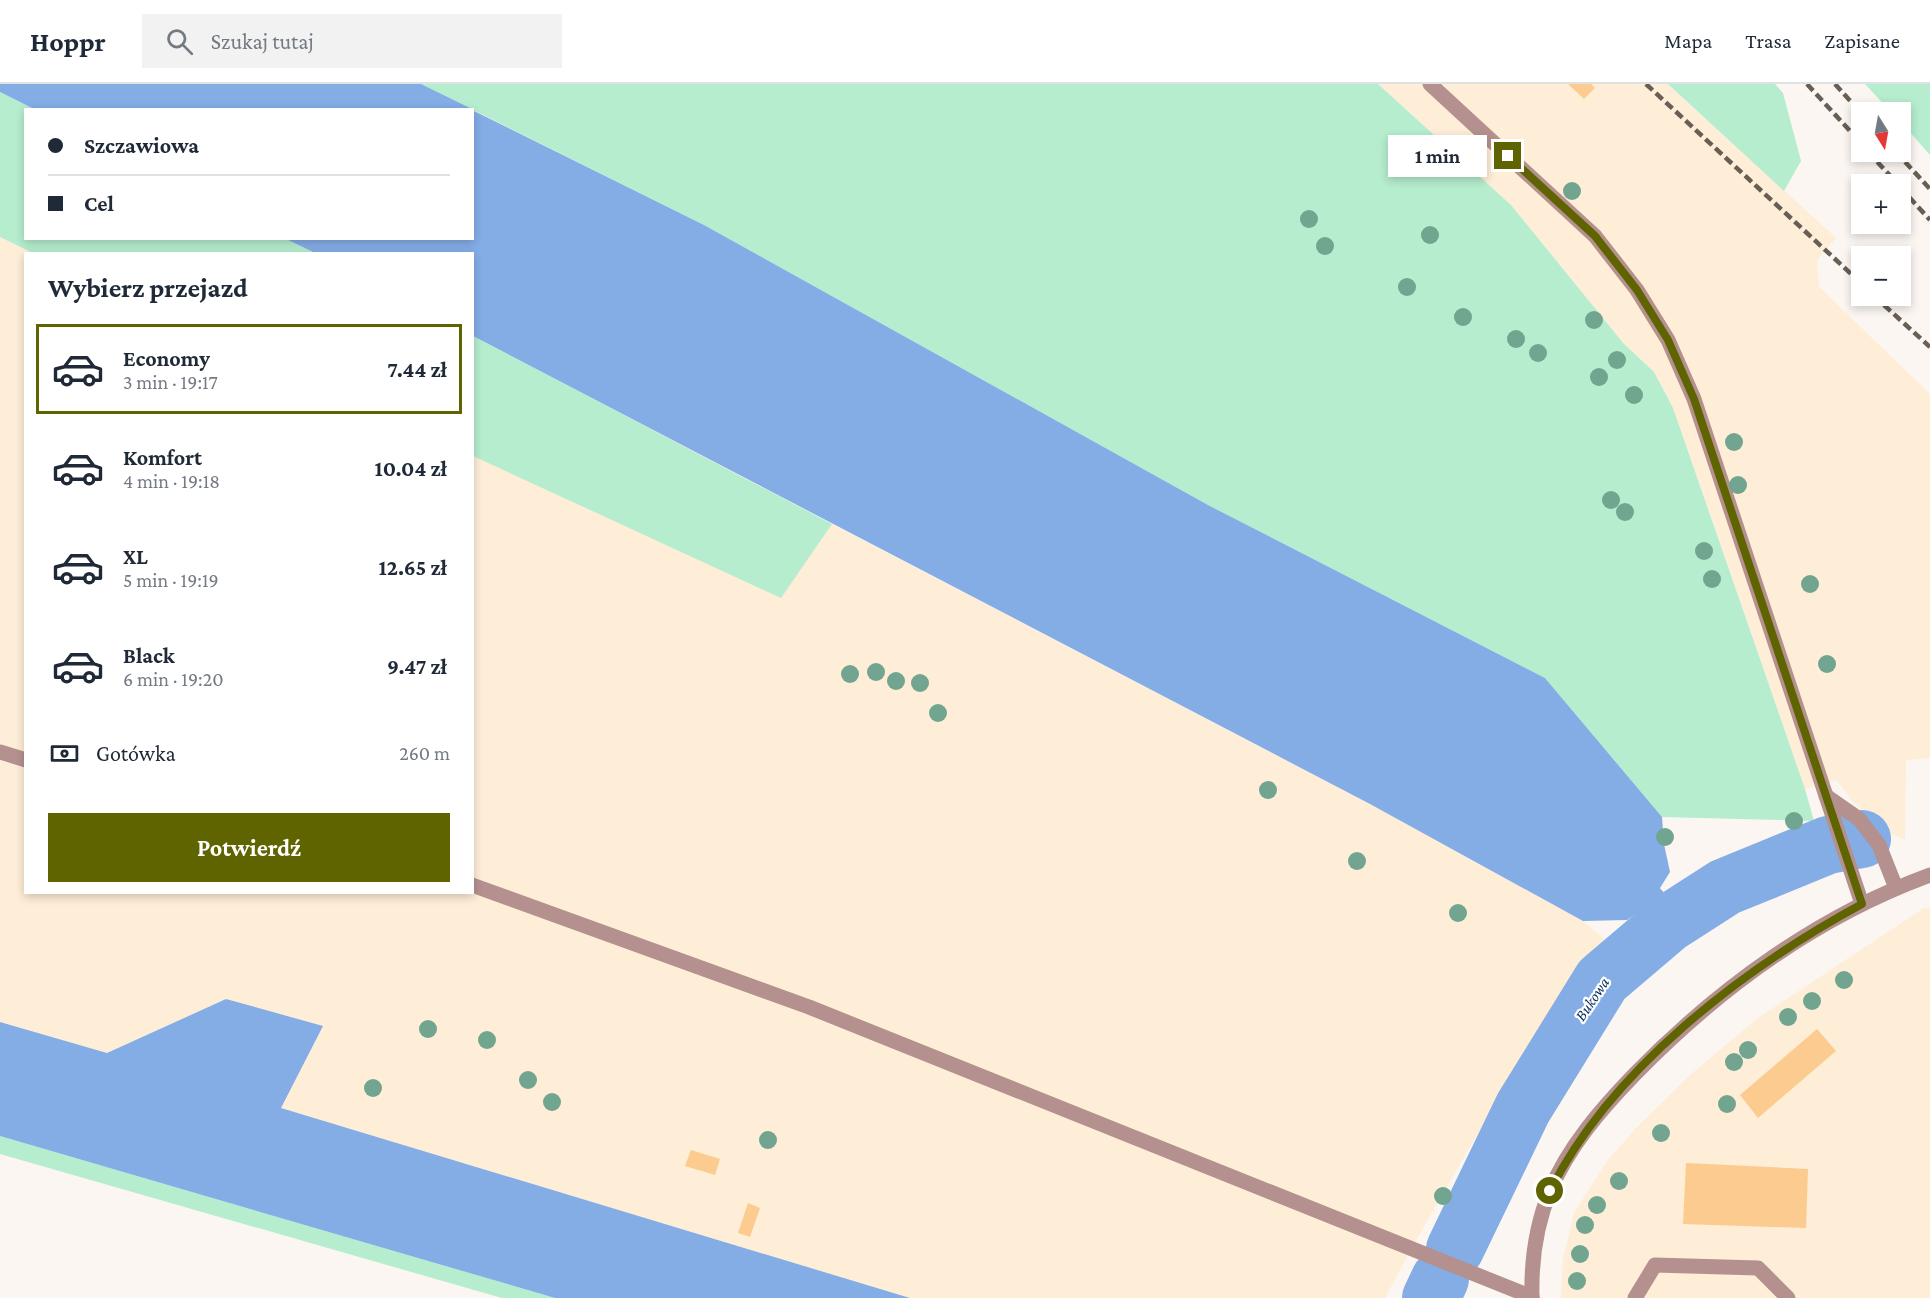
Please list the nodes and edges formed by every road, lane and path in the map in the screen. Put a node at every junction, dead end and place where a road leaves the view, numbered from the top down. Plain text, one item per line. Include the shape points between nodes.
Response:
1 (1430, 84) edge
2 (0, 752) edge
3 (24, 758) edge
4 (1827, 796) junction
5 (1930, 875) edge
6 (474, 886) edge
7 (1896, 888) junction
8 (1862, 904) junction
9 (1532, 1298) edge
10 (1635, 1298) edge
11 (1788, 1298) edge

1 - 4 street via 1595,236 1637,290 1668,340 1694,399
2 - 3 street
4 - 7 street via 1859,819 1879,845
4 - 8 street
5 - 7 street
6 - 9 street via 809,1007
7 - 8 street
8 - 9 street via 1778,954 1708,1008 1650,1059 1595,1119 1573,1150 1542,1213 1534,1253
10 - 11 street via 1655,1265 1758,1268

